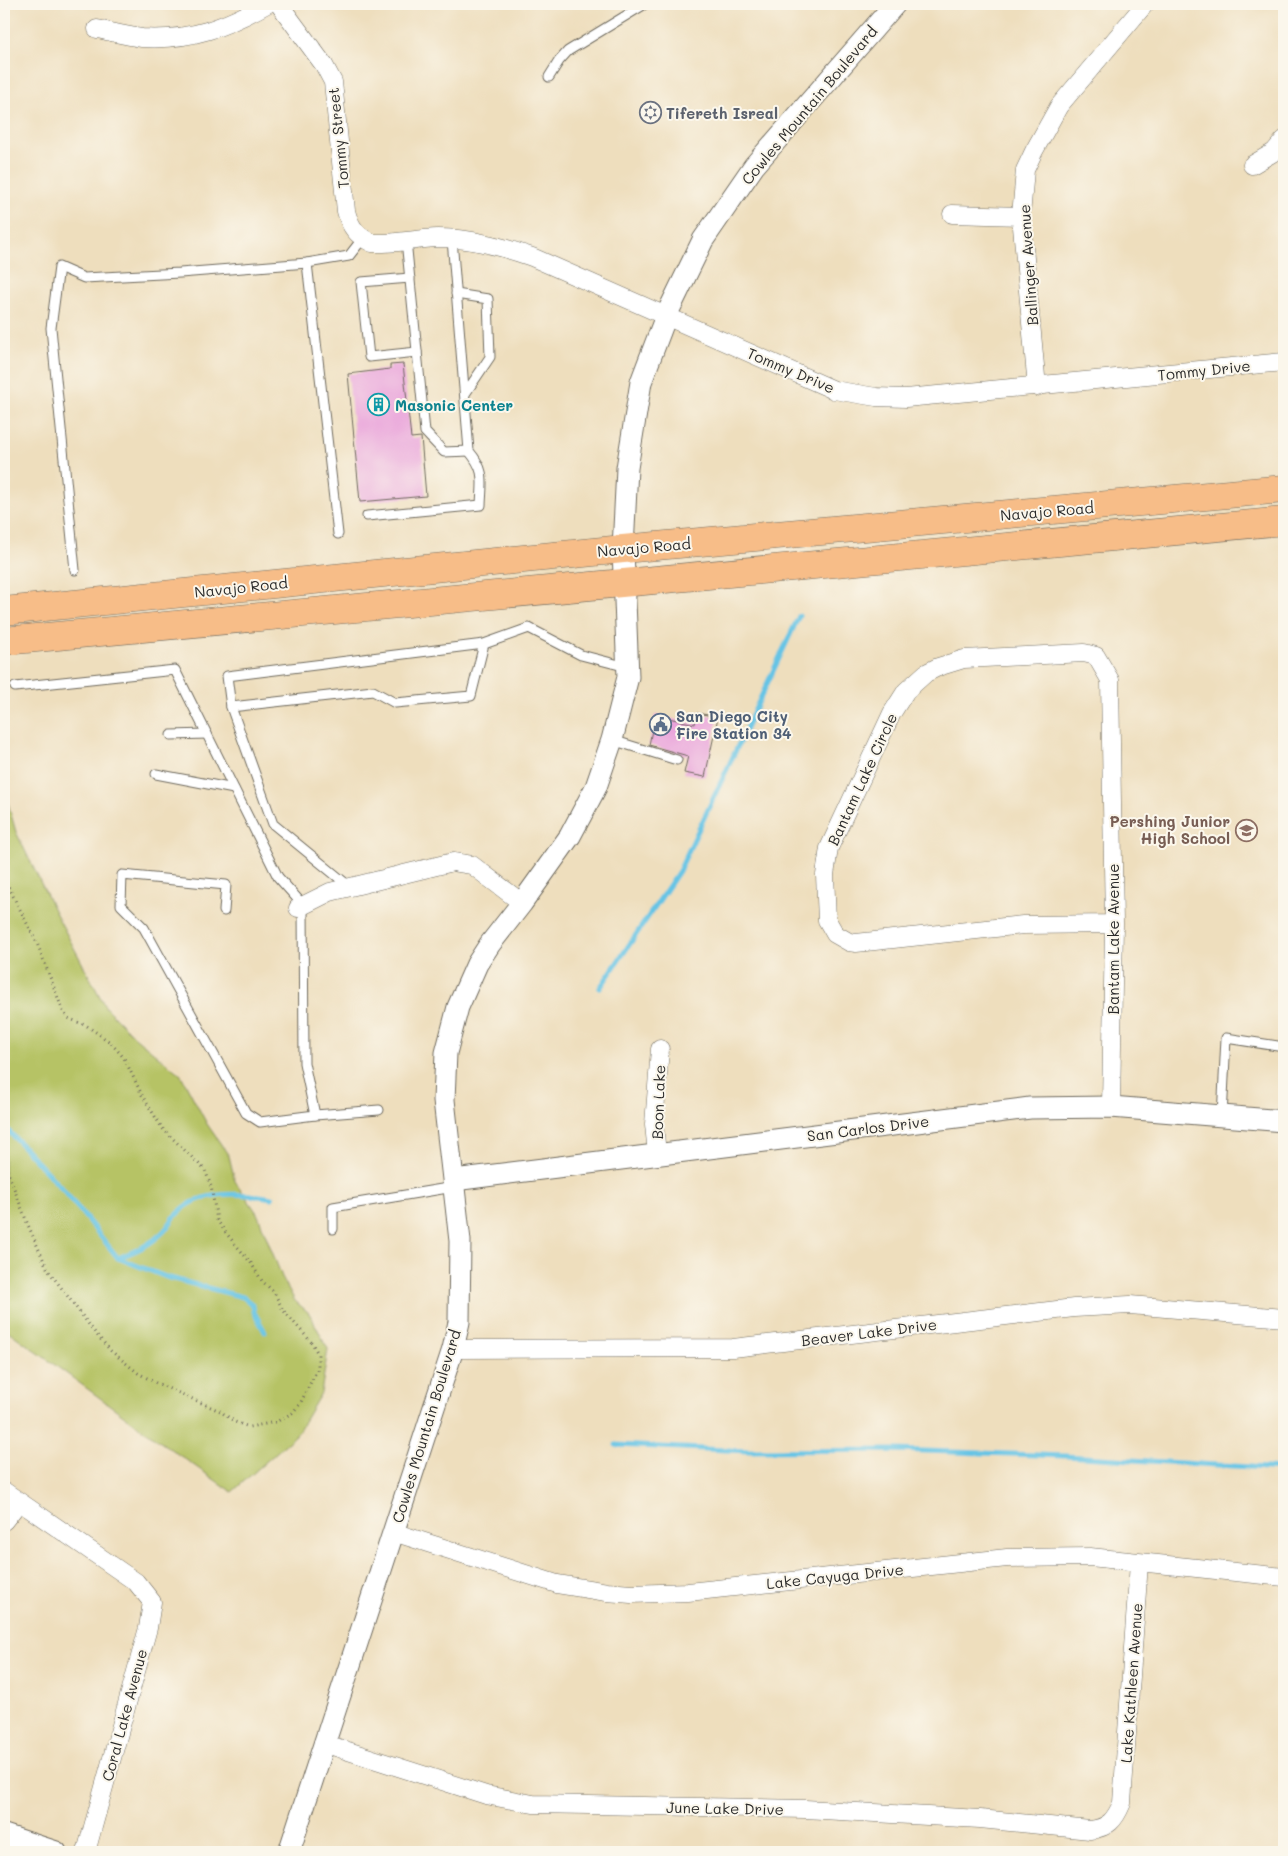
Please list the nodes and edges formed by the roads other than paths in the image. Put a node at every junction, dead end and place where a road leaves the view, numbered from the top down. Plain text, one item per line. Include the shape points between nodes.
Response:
1 (266, 4) edge
2 (278, 4) edge
3 (645, 4) edge
4 (895, 4) edge
5 (1145, 4) edge
6 (96, 29) dead end
7 (549, 77) dead end
8 (1284, 140) edge
9 (1252, 165) dead end
10 (952, 214) dead end
11 (1021, 216) junction
12 (363, 238) junction
13 (452, 239) junction
14 (406, 240) junction
15 (307, 263) junction
16 (410, 278) junction
17 (456, 294) junction
18 (666, 316) junction
19 (417, 352) junction
20 (1284, 362) edge
21 (1037, 387) junction
22 (465, 394) junction
23 (470, 451) junction
24 (1284, 489) edge
25 (367, 516) dead end
26 (1284, 521) edge
27 (338, 534) dead end
28 (623, 549) junction
29 (75, 570) dead end
30 (625, 582) junction
31 (4, 611) edge
32 (4, 641) edge
33 (484, 644) junction
34 (628, 667) junction
35 (1110, 680) joint
36 (15, 687) dead end
37 (231, 707) junction
38 (207, 734) junction
39 (171, 735) dead end
40 (612, 740) junction
41 (677, 760) dead end
42 (156, 774) dead end
43 (234, 789) junction
44 (350, 887) junction
45 (522, 903) junction
46 (301, 906) junction
47 (224, 911) dead end
48 (1114, 924) junction
49 (1284, 1047) edge
50 (660, 1049) dead end
51 (1111, 1107) junction
52 (379, 1110) dead end
53 (315, 1115) junction
54 (1222, 1117) junction
55 (1284, 1121) edge
56 (656, 1154) junction
57 (454, 1183) junction
58 (333, 1229) dead end
59 (1284, 1318) edge
60 (453, 1349) junction
61 (4, 1491) edge
62 (19, 1502) junction
63 (4, 1521) edge
64 (393, 1532) junction
65 (1139, 1563) junction
66 (1284, 1577) edge
67 (323, 1743) junction
68 (1122, 1803) joint
69 (4, 1835) edge
70 (56, 1852) edge
71 (86, 1852) edge
72 (289, 1852) edge

1 - 6 street via 218,28 179,38 140,38
2 - 12 street, Tommy Street via 333,82 346,211 355,232
3 - 7 lane via 568,51
4 - 18 street, Cowles Mountain Boulevard via 754,166 703,240
5 - 11 street, Ballinger Avenue via 1052,117 1025,170
8 - 9 street via 1274,152
10 - 11 street
11 - 21 street, Ballinger Avenue
12 - 14 street via 372,243
12 - 15 lane via 349,256
13 - 14 street, Tommy Drive
13 - 17 lane
13 - 18 street, Tommy Drive via 488,243 512,250
14 - 16 lane
15 - 27 lane
15 - 29 lane via 84,278 58,267 51,328
16 - 19 lane
16 - 19 lane via 362,282 368,357
17 - 22 lane
17 - 22 lane via 488,299 490,356
18 - 21 street, Tommy Drive via 834,390 906,398
18 - 28 street, Cowles Mountain Boulevard via 640,387 627,468
19 - 23 lane via 425,432 444,452
20 - 21 street, Tommy Drive
22 - 23 lane
23 - 25 lane via 482,472 481,505
24 - 28 main road, Navajo Road
26 - 30 main road, Navajo Road
28 - 30 street, Cowles Mountain Boulevard
28 - 31 main road, Navajo Road
30 - 32 main road, Navajo Road
30 - 34 street, Cowles Mountain Boulevard
33 - 34 lane via 529,628 581,655
33 - 37 lane via 227,676
33 - 37 lane via 471,696 395,703 373,691
34 - 40 street, Cowles Mountain Boulevard
35 - 48 street, Bantam Lake Avenue
35 - 48 street, Bantam Lake Circle via 1096,656 1084,653 964,659 938,667 915,682 892,713 829,848 825,875 830,928 849,942 1023,925
36 - 38 lane via 175,670
37 - 44 lane via 273,824
38 - 39 lane
38 - 43 lane
40 - 41 lane
40 - 45 street, Cowles Mountain Boulevard via 584,812
42 - 43 lane
43 - 46 lane via 278,877
44 - 45 street via 453,862 472,865
44 - 46 street via 330,892
45 - 57 street, Cowles Mountain Boulevard via 477,964 451,1030 446,1053 444,1100
46 - 53 lane via 304,1063
47 - 53 lane via 226,885 122,875 121,904 144,928 246,1113 260,1122
48 - 51 street, Bantam Lake Avenue
49 - 54 lane via 1226,1038
50 - 56 street, Boon Lake via 654,1124
51 - 54 street, San Carlos Drive
51 - 56 street, San Carlos Drive via 1030,1108
52 - 53 lane
54 - 55 street, San Carlos Drive
56 - 57 street, San Carlos Drive
57 - 58 lane via 333,1206
57 - 60 street, Cowles Mountain Boulevard via 460,1240 459,1322
59 - 60 street, Beaver Lake Drive via 1130,1305 1074,1308 733,1348
60 - 64 street, Cowles Mountain Boulevard
61 - 62 street, Coral Lake Avenue
62 - 63 street
62 - 71 street, Coral Lake Avenue via 136,1582 152,1602 148,1628
64 - 65 street, Lake Cayuga Drive via 558,1584 631,1594 688,1592 1007,1558 1090,1557
64 - 67 street, Cowles Mountain Boulevard
65 - 66 street, Lake Cayuga Drive
65 - 68 street, Lake Kathleen Avenue
67 - 68 street, June Lake Drive via 486,1795 532,1804 805,1809 980,1819 1090,1830 1102,1829 1117,1816
67 - 72 street, Cowles Mountain Boulevard
69 - 70 street

